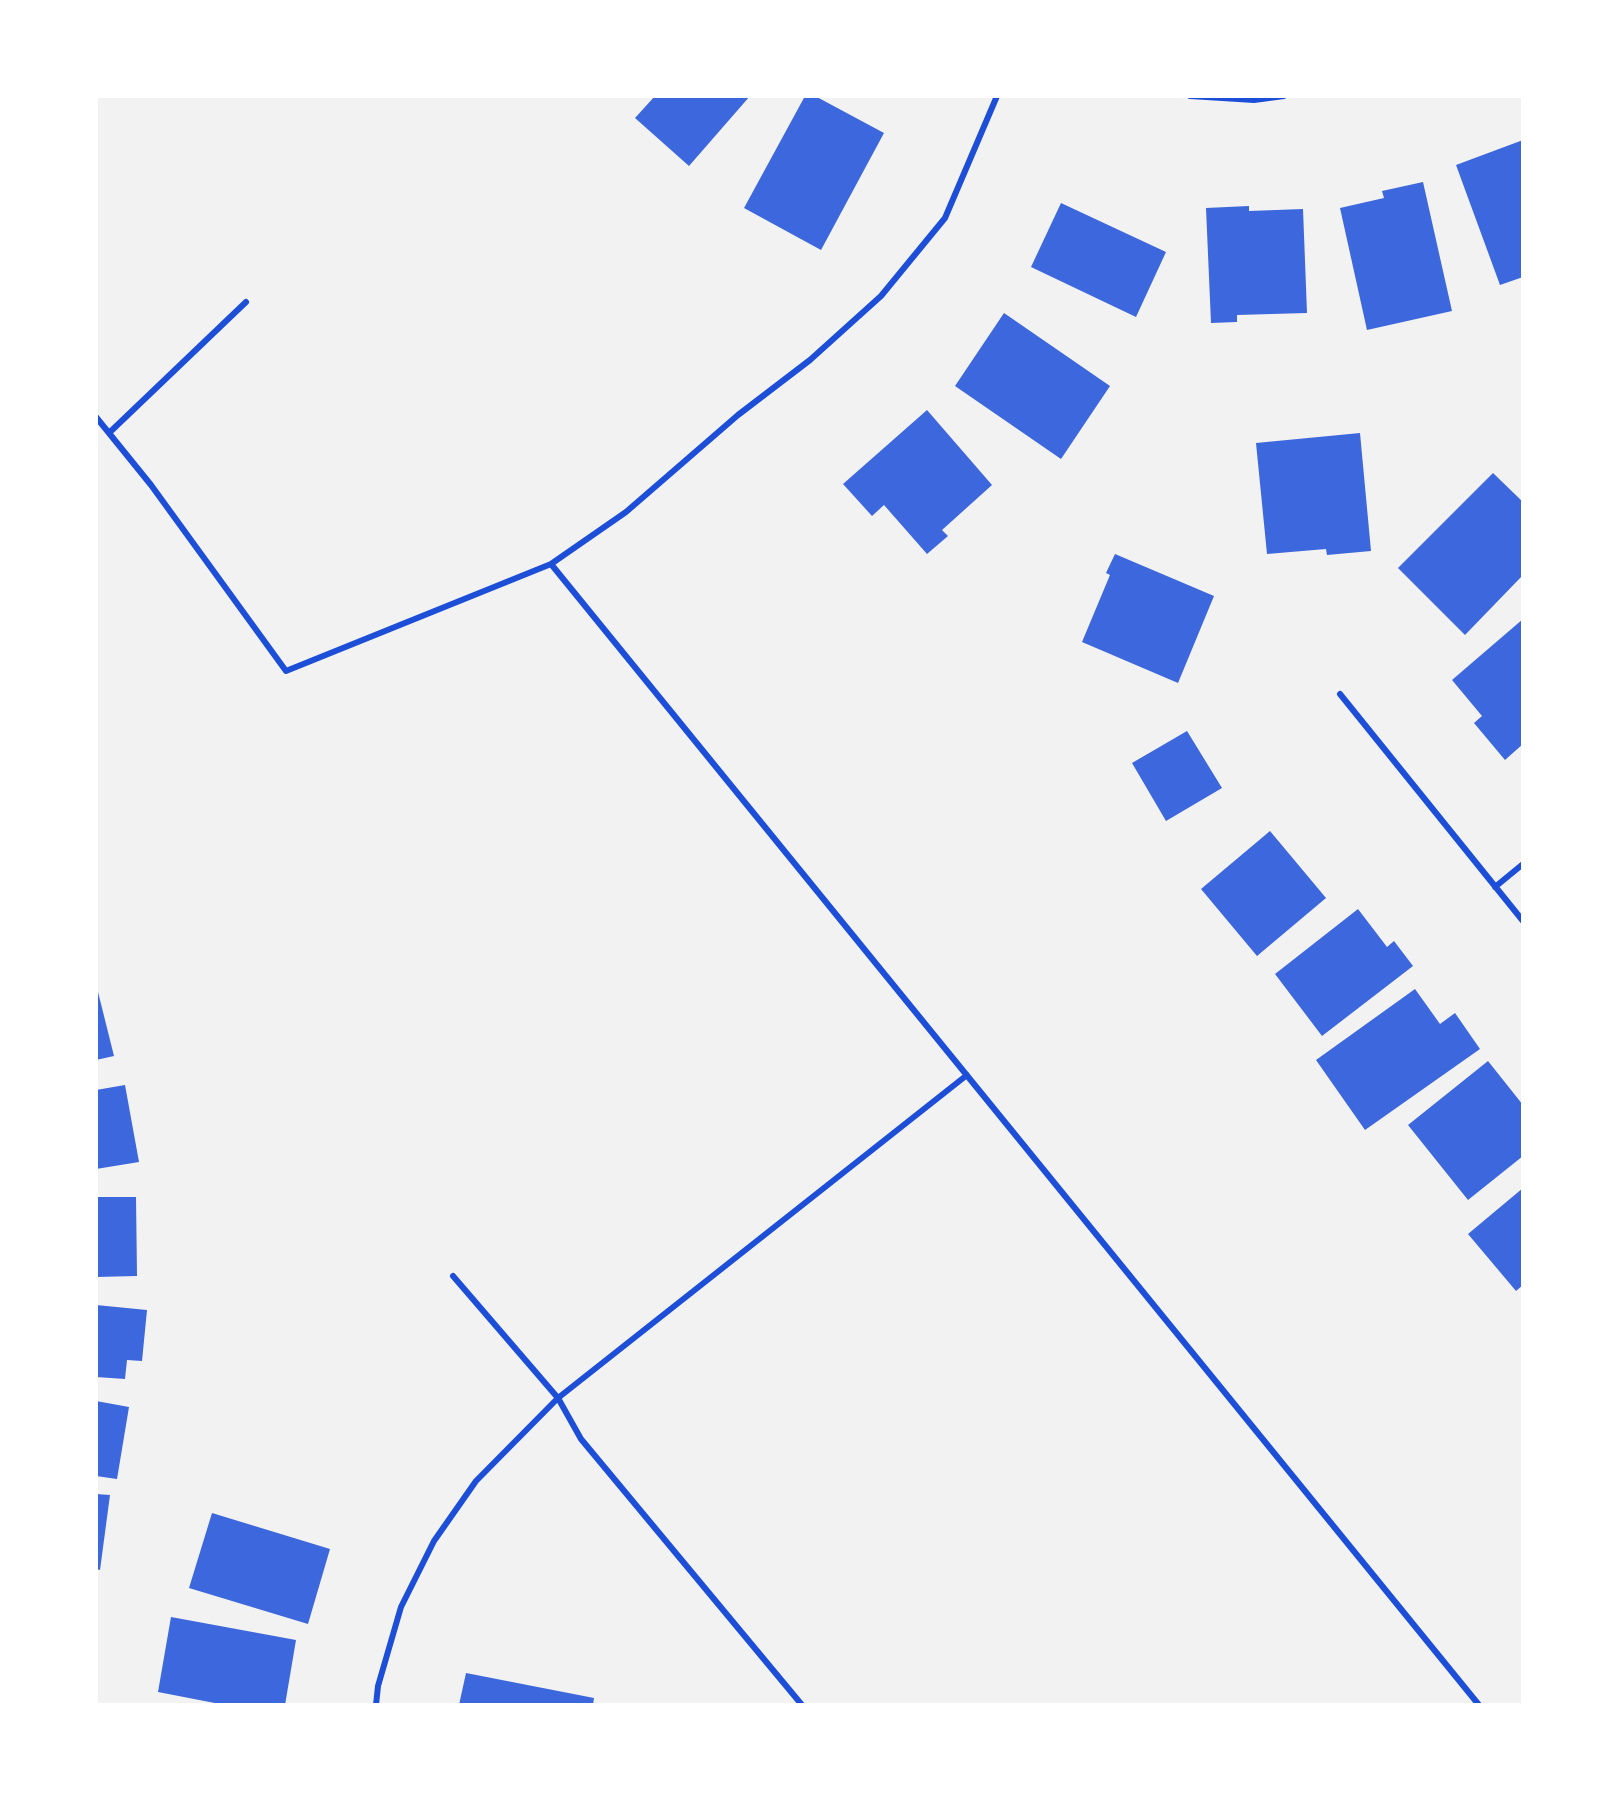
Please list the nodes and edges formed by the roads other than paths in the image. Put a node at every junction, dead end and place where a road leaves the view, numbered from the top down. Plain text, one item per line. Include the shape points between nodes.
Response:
1 (997, 96) edge
2 (1190, 96) edge
3 (1284, 96) edge
4 (246, 302) dead end
5 (96, 417) edge
6 (109, 433) junction
7 (550, 564) junction
8 (1340, 694) dead end
9 (1523, 864) edge
10 (1496, 887) junction
11 (1523, 921) edge
12 (967, 1076) junction
13 (453, 1276) dead end
14 (558, 1398) junction
15 (376, 1705) edge
16 (802, 1705) edge
17 (1479, 1705) edge

1 - 7 street via 945,218 881,296 626,512
2 - 3 street via 1254,100
4 - 6 street
5 - 6 street
6 - 7 street via 286,671
7 - 12 street
8 - 10 street
9 - 10 street
10 - 11 street
12 - 14 street
12 - 17 street
13 - 14 street
14 - 15 street via 476,1481 434,1541 401,1607
14 - 16 street via 581,1439

